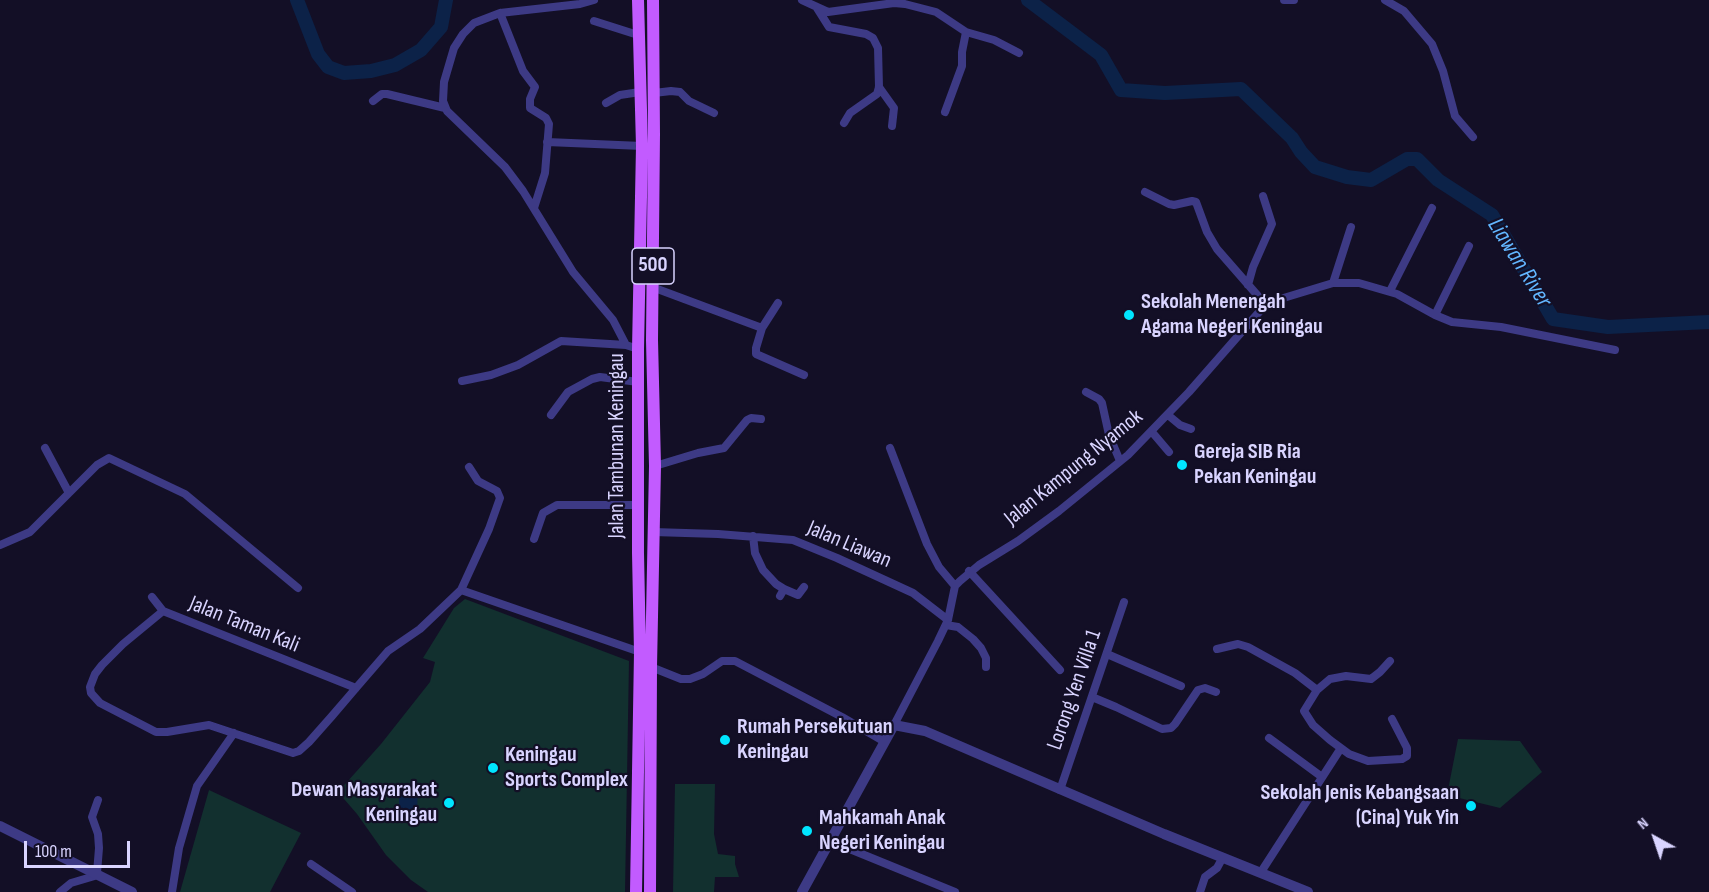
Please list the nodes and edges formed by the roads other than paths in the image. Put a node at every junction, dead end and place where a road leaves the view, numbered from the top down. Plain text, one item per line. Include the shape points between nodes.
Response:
1 (594, 0) edge
2 (638, 0) edge
3 (802, 0) edge
4 (1284, 0) edge
5 (1294, 0) edge
6 (1385, 0) edge
7 (655, 3) edge
8 (817, 8) junction
9 (500, 13) junction
10 (594, 21) dead end
11 (653, 24) junction
12 (966, 32) junction
13 (638, 35) junction
14 (1019, 53) dead end
15 (879, 87) junction
16 (640, 88) junction
17 (654, 93) junction
18 (373, 100) dead end
19 (606, 103) dead end
20 (445, 108) junction
21 (945, 112) dead end
22 (714, 113) dead end
23 (844, 123) dead end
24 (892, 126) dead end
25 (1473, 137) dead end
26 (547, 142) junction
27 (642, 146) junction
28 (1145, 192) dead end
29 (1263, 196) dead end
30 (534, 208) junction
31 (1432, 208) dead end
32 (1352, 227) dead end
33 (1469, 246) dead end
34 (1333, 283) junction
35 (1248, 285) junction
36 (652, 287) junction
37 (1390, 291) junction
38 (778, 303) dead end
39 (1265, 304) junction
40 (1435, 315) junction
41 (762, 328) junction
42 (632, 347) junction
43 (1615, 350) dead end
44 (804, 375) dead end
45 (462, 381) dead end
46 (638, 382) junction
47 (1086, 392) dead end
48 (551, 415) dead end
49 (1168, 415) junction
50 (761, 419) dead end
51 (1191, 429) dead end
52 (1152, 432) junction
53 (45, 448) dead end
54 (890, 448) dead end
55 (1169, 452) dead end
56 (1120, 461) junction
57 (655, 466) junction
58 (469, 467) dead end
59 (69, 493) junction
60 (639, 505) junction
61 (654, 532) junction
62 (753, 536) junction
63 (534, 539) dead end
64 (0, 545) edge
65 (969, 571) junction
66 (955, 586) junction
67 (804, 587) dead end
68 (298, 588) dead end
69 (461, 590) junction
70 (152, 597) dead end
71 (1125, 602) dead end
72 (163, 612) junction
73 (947, 622) junction
74 (1217, 649) dead end
75 (640, 652) junction
76 (1107, 654) junction
77 (1390, 661) dead end
78 (651, 667) junction
79 (986, 667) dead end
80 (1060, 670) dead end
81 (1181, 686) dead end
82 (357, 688) junction
83 (1317, 690) junction
84 (1216, 692) dead end
85 (1092, 697) junction
86 (1392, 719) dead end
87 (894, 725) junction
88 (234, 733) junction
89 (1269, 738) dead end
90 (885, 742) junction
91 (1341, 748) junction
92 (1323, 777) junction
93 (1060, 790) junction
94 (98, 800) dead end
95 (0, 826) edge
96 (830, 841) junction
97 (1223, 857) junction
98 (311, 864) dead end
99 (1261, 872) junction
100 (98, 874) junction
101 (60, 892) edge
102 (132, 892) edge
103 (172, 892) edge
104 (352, 892) edge
105 (636, 892) edge
106 (650, 892) edge
107 (802, 892) edge
108 (955, 892) edge
109 (1200, 892) edge
110 (1308, 892) edge

1 - 9 street
2 - 13 main road, Jalan Tambunan Keningau / 500
3 - 8 street
4 - 5 street
6 - 25 street via 1404,11 1432,44 1455,116
7 - 11 main road, Jalan Tambunan Keningau / 500
8 - 12 street via 834,12 905,4 936,12
8 - 15 street via 829,27 873,38 878,48
9 - 20 street via 474,23 457,43 444,82
9 - 26 street via 523,72 535,87 530,108 548,120
10 - 13 street
11 - 16 main road via 646,35
11 - 17 main road, Jalan Tambunan Keningau / 500
12 - 14 street
12 - 21 street via 962,66
13 - 16 main road, Jalan Tambunan Keningau / 500
15 - 23 street via 877,94 850,113
15 - 24 street via 894,108
16 - 19 street
16 - 27 main road, Jalan Tambunan Keningau / 500
17 - 22 street via 680,92
17 - 36 main road, Jalan Tambunan Keningau / 500
18 - 20 street via 387,94
20 - 30 street via 505,166
26 - 27 street
26 - 30 street via 545,173
27 - 42 main road, Jalan Tambunan Keningau / 500
28 - 35 street via 1169,204 1196,202 1211,240
29 - 35 street via 1272,224
30 - 42 street via 573,272
31 - 37 street
32 - 34 street
33 - 40 street
34 - 37 street, Jalan Kampung Nyamok via 1359,283
34 - 39 street, Jalan Kampung Nyamok
35 - 39 street
36 - 41 street
36 - 57 main road, Jalan Tambunan Keningau / 500
37 - 40 street, Jalan Kampung Nyamok
38 - 41 street
39 - 49 street, Jalan Kampung Nyamok
40 - 43 street, Jalan Kampung Nyamok via 1458,324 1502,327
41 - 44 street via 756,354
42 - 45 street via 561,341 518,365
42 - 46 main road, Jalan Tambunan Keningau / 500
46 - 48 street via 592,379 568,392
46 - 60 main road, Jalan Tambunan Keningau / 500
47 - 56 street via 1102,403
49 - 51 street
49 - 52 street, Jalan Kampung Nyamok
50 - 57 street via 747,420 724,448
52 - 55 street
52 - 56 street, Jalan Kampung Nyamok
53 - 59 street
54 - 66 street via 927,543 939,567
56 - 65 street, Jalan Kampung Nyamok via 1040,526
57 - 61 main road, Jalan Tambunan Keningau / 500
58 - 69 street via 478,482 497,491 500,498
59 - 64 street via 30,532
59 - 68 street via 97,465 112,459 185,494
60 - 63 street via 557,505 543,513
60 - 75 main road, Jalan Tambunan Keningau / 500
61 - 62 street, Jalan Liawan
61 - 78 main road, Jalan Tambunan Keningau / 500
62 - 67 street via 763,570 782,592 798,595
62 - 73 street, Jalan Liawan via 807,544 913,593
65 - 66 street, Jalan Kampung Nyamok
65 - 80 street
66 - 73 street
69 - 75 street
69 - 82 street via 420,629 388,651
70 - 72 street
71 - 76 street, Lorong Yen Villa 1
72 - 82 street, Jalan Taman Kali
72 - 88 street, Jalan Taman Kali via 102,665 91,681 91,693 100,704 156,732 208,725
73 - 79 street, Jalan Liawan via 981,648
73 - 87 street
74 - 83 street via 1238,644 1248,647
75 - 105 main road, Jalan Tambunan Keningau / 500
76 - 81 street
76 - 85 street, Lorong Yen Villa 1
77 - 83 street via 1371,679 1337,676
78 - 90 street via 690,680 722,661 735,661
78 - 106 main road, Jalan Tambunan Keningau / 500
82 - 88 street via 297,752
83 - 91 street via 1304,708 1305,713
84 - 85 street via 1198,690 1175,724 1162,729
85 - 93 street, Lorong Yen Villa 1
86 - 91 street via 1407,748 1405,758 1368,761
87 - 90 street
87 - 93 street via 925,731
88 - 103 street via 197,786 179,848
89 - 92 street
90 - 96 street
91 - 92 street
92 - 99 street
93 - 97 street
94 - 100 street via 92,818 98,834
95 - 100 street
96 - 107 street
96 - 108 street
97 - 99 street
97 - 109 street via 1205,877
98 - 104 street
99 - 110 street
100 - 101 street via 71,883
100 - 102 street

